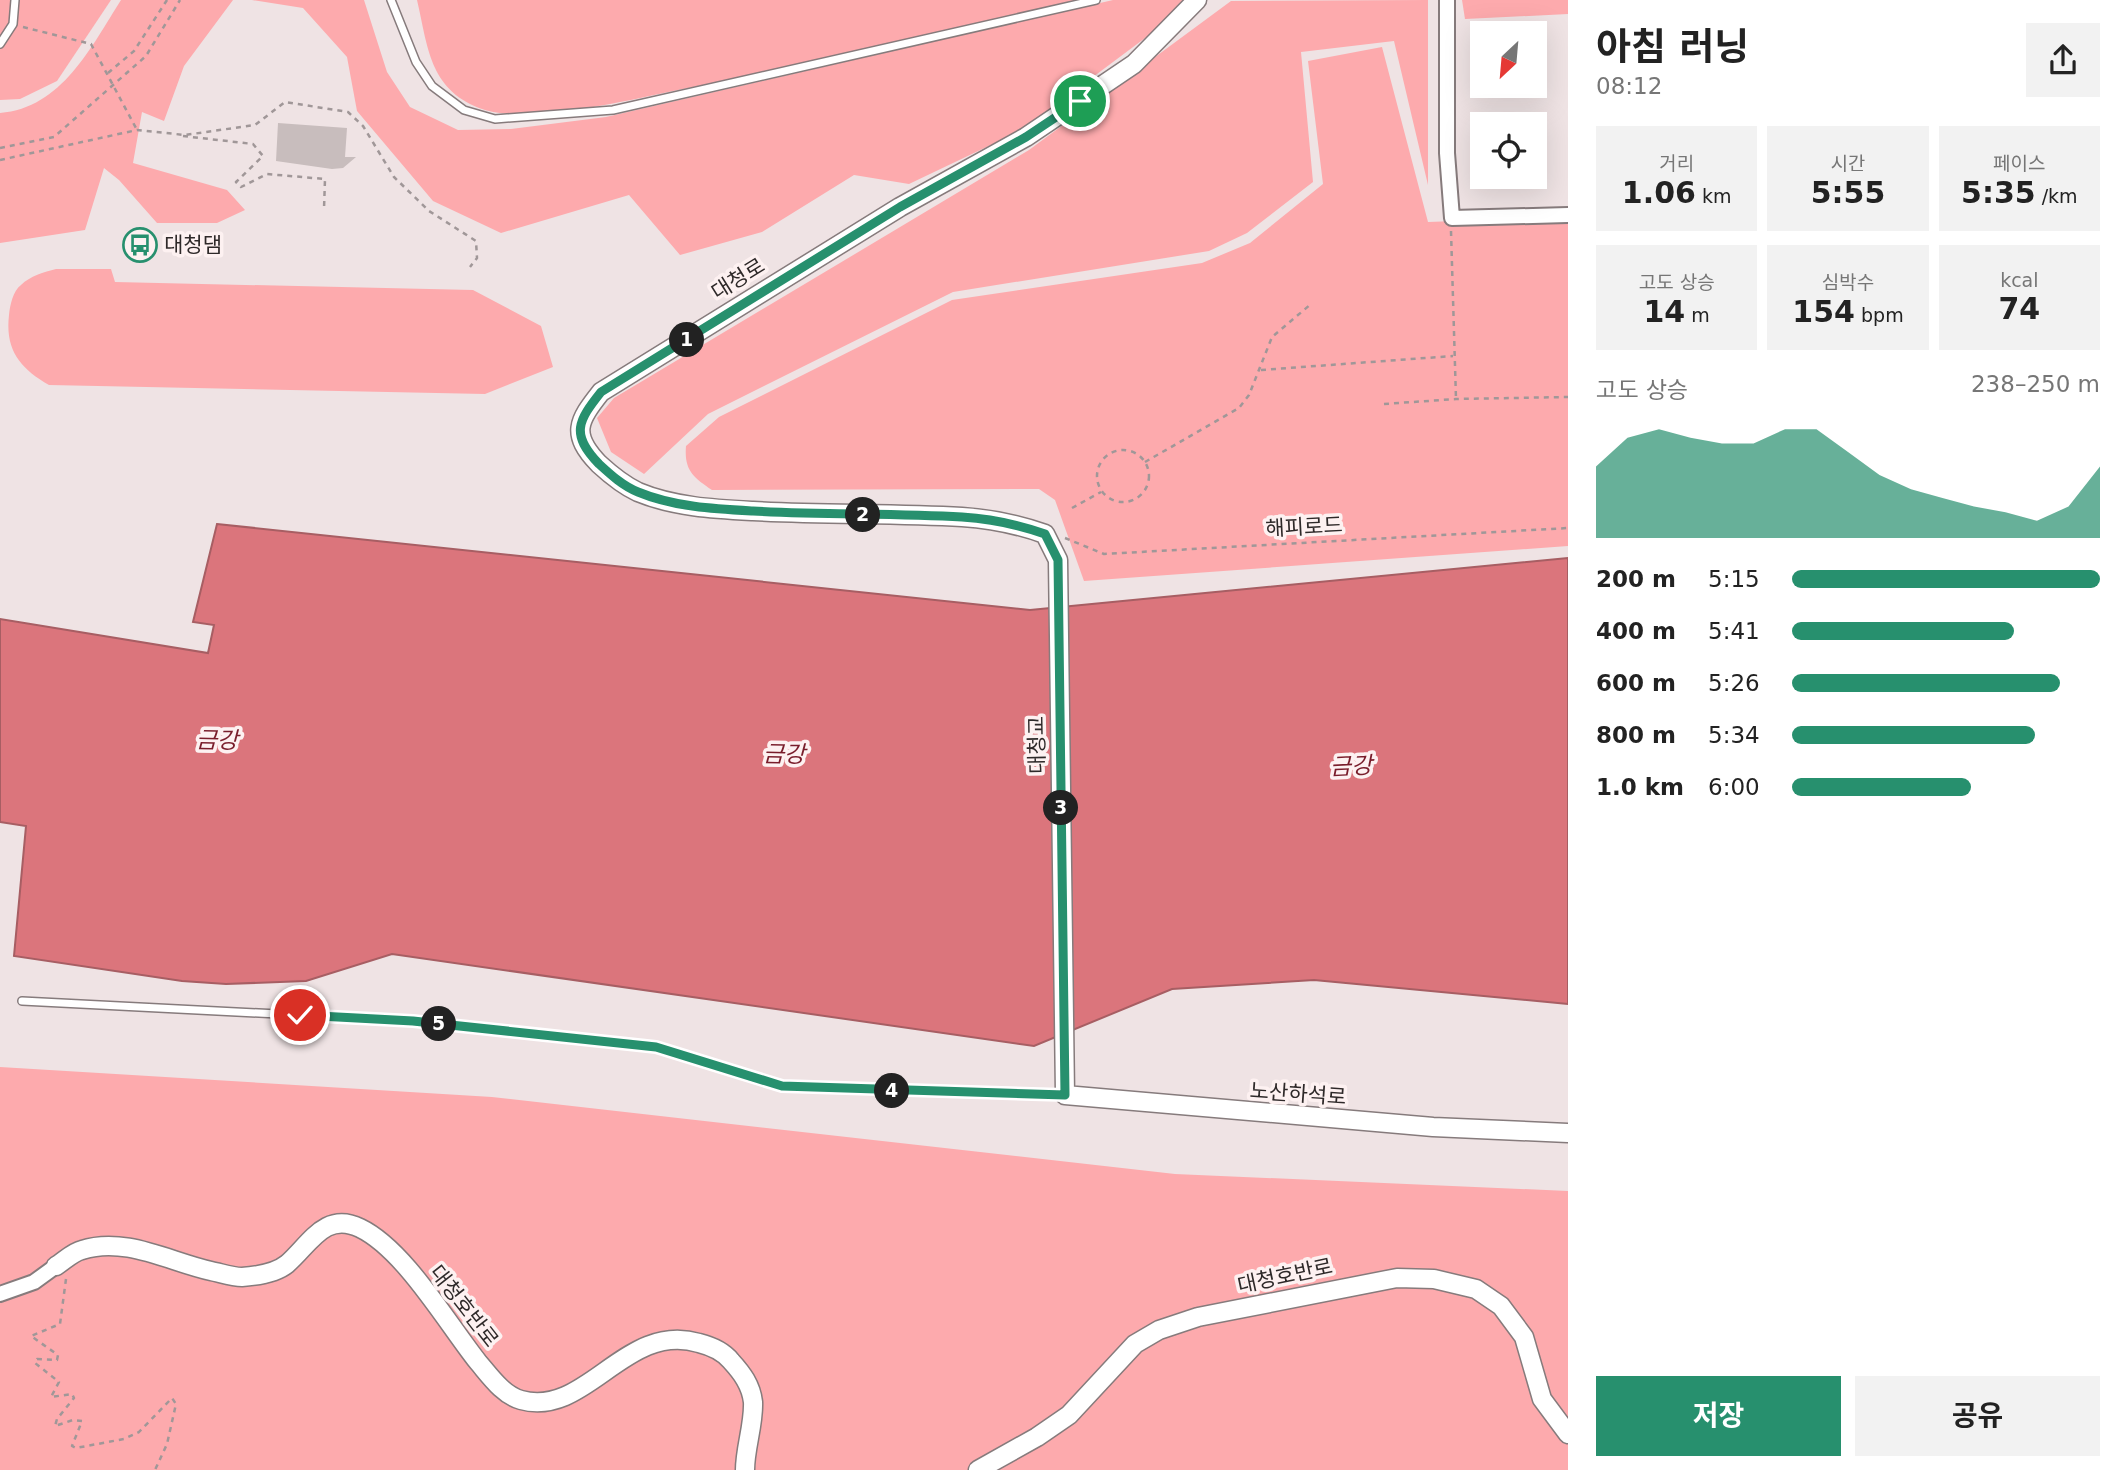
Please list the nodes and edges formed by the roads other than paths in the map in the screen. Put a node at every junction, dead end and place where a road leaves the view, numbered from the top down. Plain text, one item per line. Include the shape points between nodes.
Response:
1 (15, 0) edge
2 (391, 0) edge
3 (1096, 0) edge
4 (1197, 0) edge
5 (1447, 0) edge
6 (0, 44) edge
7 (1568, 215) edge
8 (1058, 560) joint
9 (22, 1001) dead end
10 (1065, 1095) junction
11 (1568, 1133) edge
12 (62, 1262) joint
13 (0, 1294) edge
14 (1568, 1434) edge
15 (745, 1470) edge
16 (978, 1470) edge

1 - 6 lane via 13,24
2 - 3 lane via 416,62 432,86 464,110 495,119 613,110
4 - 8 street, 대청로 via 1134,64 1047,123 736,306 601,392 582,416 579,437 589,454 613,478 661,500 737,510 1010,522 1045,534
5 - 7 street via 1447,153 1452,218
8 - 10 street, 대청교
9 - 10 lane via 413,1021 656,1047 782,1086
10 - 11 street, 노산하석로 via 1433,1127
12 - 13 street via 34,1282
12 - 15 street, 대청호반로 via 80,1250 107,1245 239,1277 285,1265 325,1226 359,1227 380,1241 414,1277 497,1385 520,1400 545,1402 573,1394 627,1354 665,1339 688,1339 725,1355 742,1373 753,1404
14 - 16 street, 대청호반로 via 1542,1399 1524,1337 1501,1306 1476,1289 1434,1279 1397,1278 1198,1317 1159,1330 1135,1344 1069,1415

